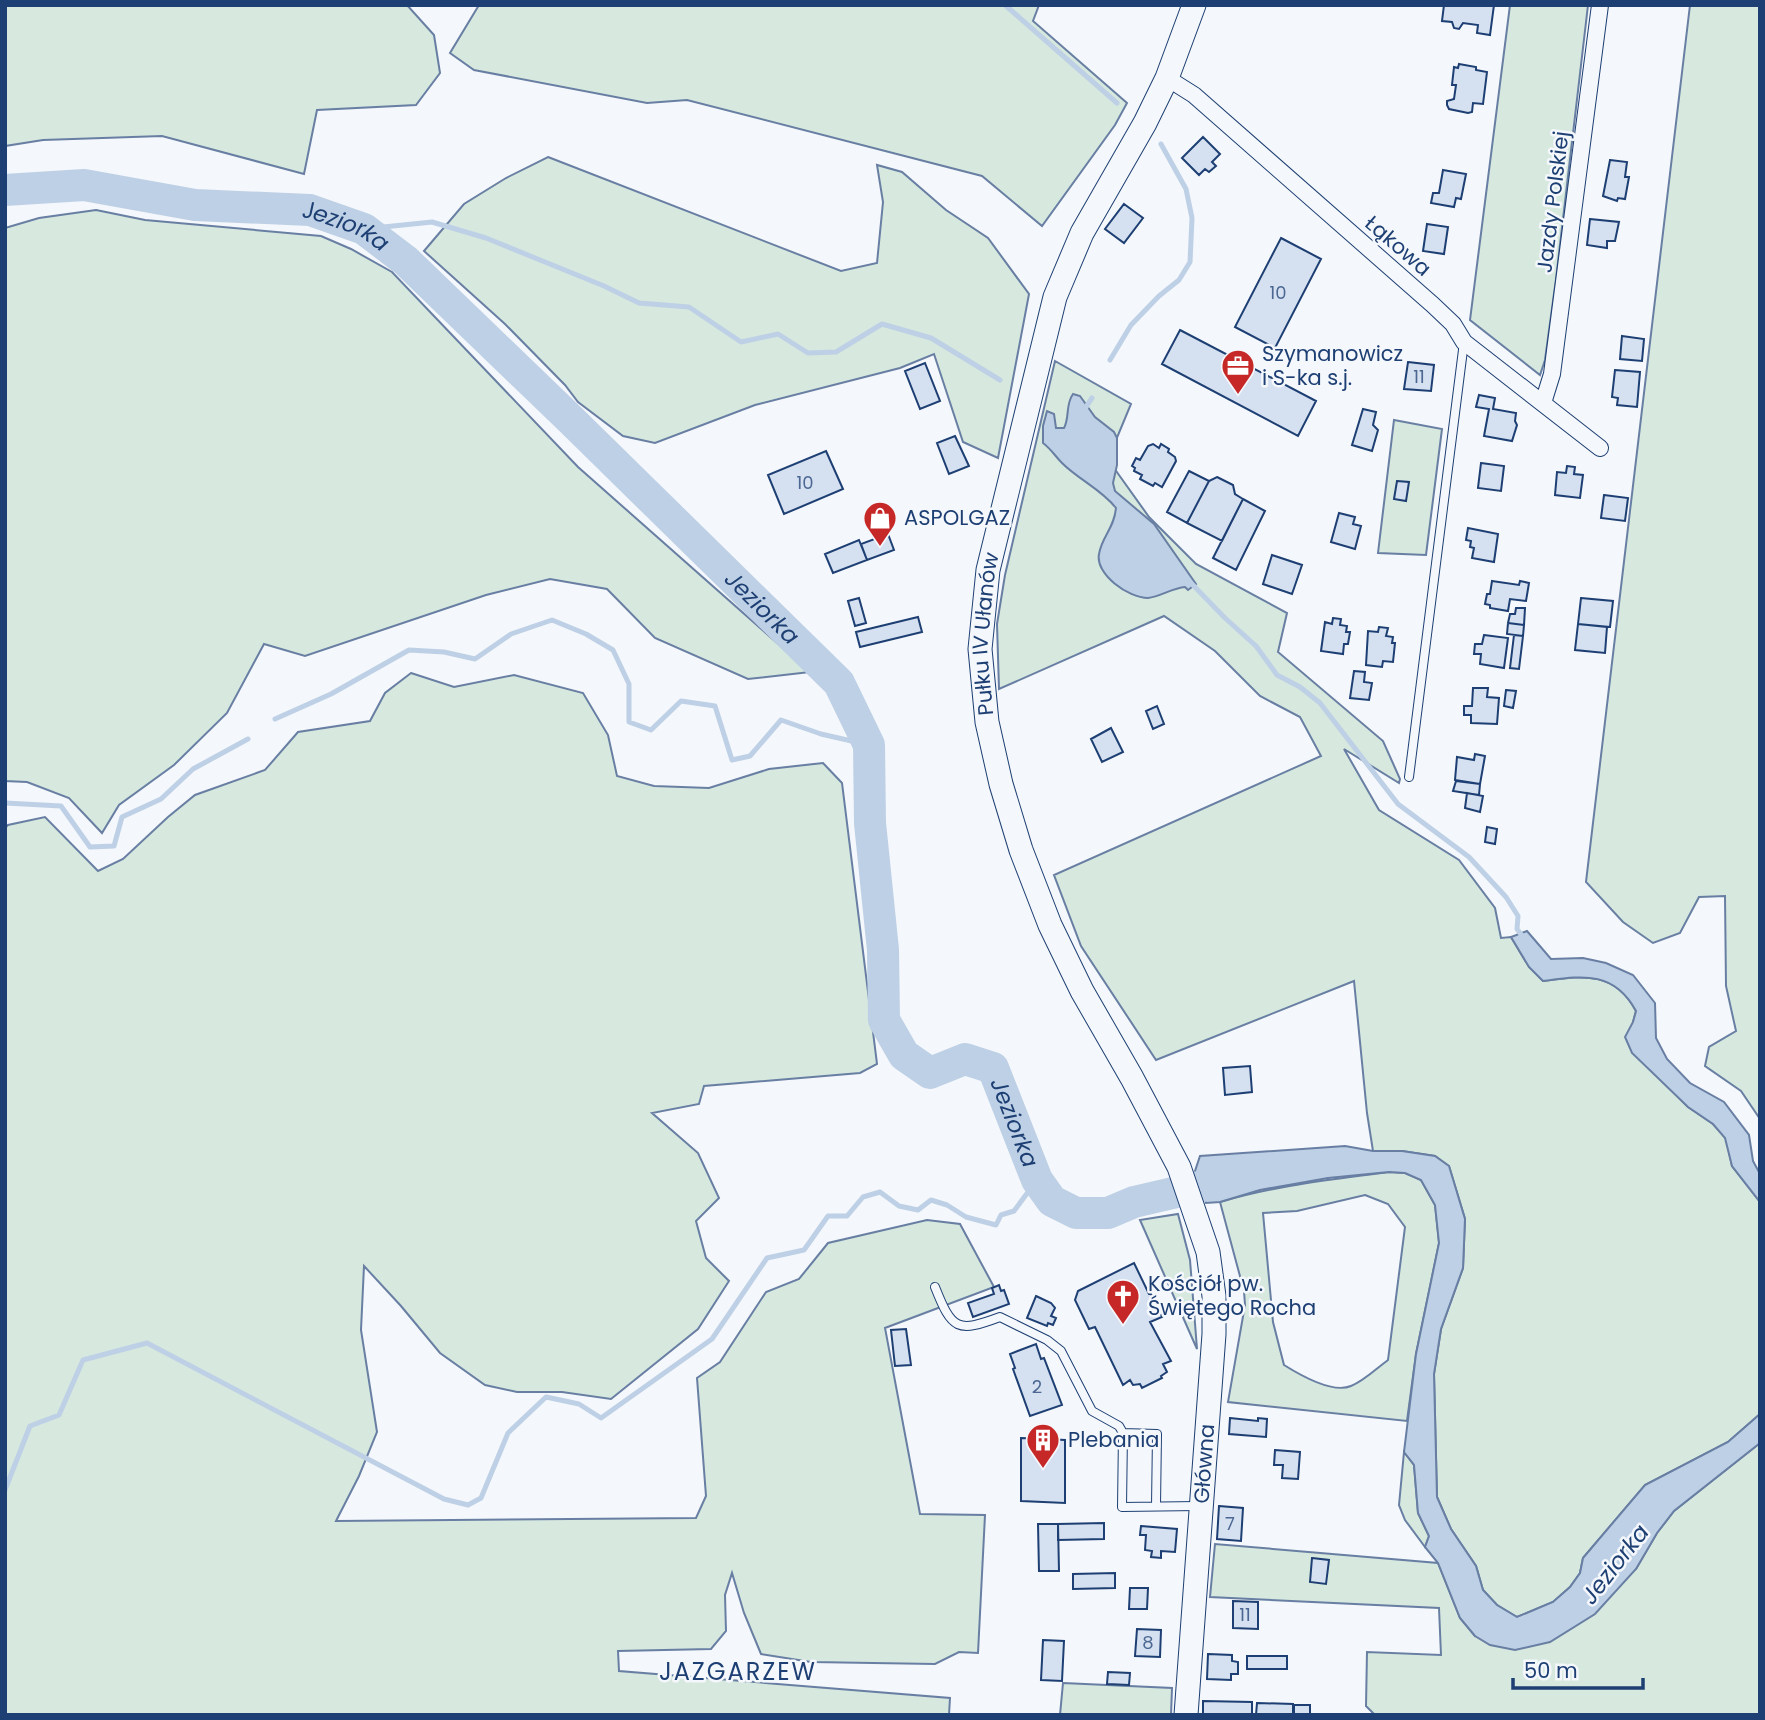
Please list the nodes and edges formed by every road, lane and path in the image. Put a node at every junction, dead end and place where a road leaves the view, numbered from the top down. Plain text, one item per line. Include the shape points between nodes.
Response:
1 (1194, 5) edge
2 (1600, 5) edge
3 (1167, 78) junction
4 (1464, 342) junction
5 (1543, 403) junction
6 (1600, 448) dead end
7 (1409, 777) dead end
8 (1196, 1213) joint
9 (935, 1287) dead end
10 (1124, 1433) junction
11 (1156, 1506) junction
12 (1201, 1506) junction
13 (1186, 1715) edge

1 - 3 street, Pułku IV Ułanów
2 - 5 street, Jazdy Polskiej via 1552,374
3 - 4 street, Łąkowa via 1194,95 1433,304
3 - 8 street, Pułku IV Ułanów via 1082,233 1055,298 988,570 980,649 993,753 1035,888 1082,990 1172,1151
4 - 5 street, Łąkowa
4 - 7 lane
5 - 6 street, Łąkowa
8 - 12 street, Główna via 1214,1296
9 - 10 lane via 946,1315 958,1326 975,1327 1000,1317 1047,1340 1061,1351 1093,1411
10 - 11 lane via 1157,1434
10 - 11 lane via 1122,1507
11 - 12 lane
12 - 13 street, Główna

